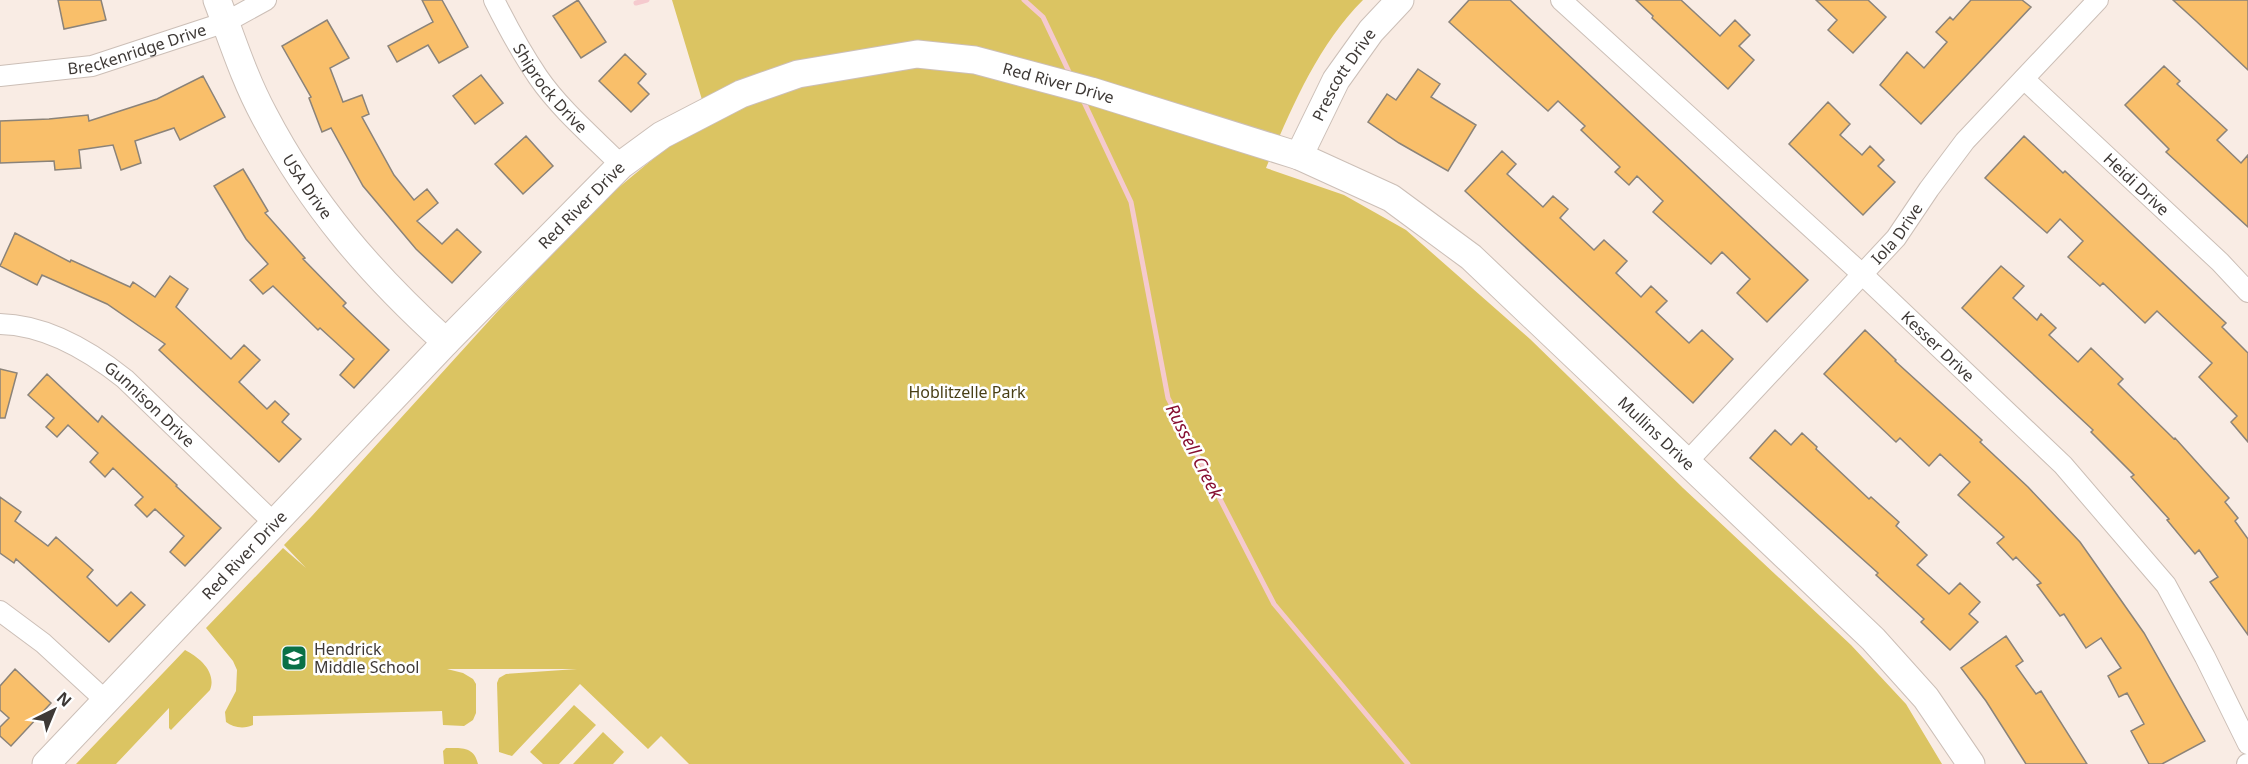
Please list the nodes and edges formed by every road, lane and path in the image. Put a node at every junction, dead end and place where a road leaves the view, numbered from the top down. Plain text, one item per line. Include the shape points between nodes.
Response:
1 (266, 0) edge
2 (494, 0) edge
3 (1400, 0) edge
4 (1562, 0) edge
5 (2098, 0) edge
6 (221, 11) edge
7 (0, 76) edge
8 (2024, 79) junction
9 (1299, 156) junction
10 (621, 165) junction
11 (1862, 274) junction
12 (2248, 292) edge
13 (0, 324) edge
14 (446, 342) junction
15 (1688, 461) junction
16 (275, 524) junction
17 (0, 611) edge
18 (106, 701) junction
19 (2248, 744) edge
20 (46, 764) edge
21 (1971, 764) edge

1 - 6 street, Breckenridge Drive
2 - 10 street, Shiprock Drive via 539,78
3 - 9 street, Prescott Drive via 1371,31 1336,80
4 - 11 street, Kesser Drive
5 - 8 street, Iola Drive
6 - 7 street, Breckenridge Drive via 92,66
6 - 14 street, USA Drive via 241,67 295,170 343,237 393,294
8 - 11 street, Iola Drive via 1965,141 1896,238
8 - 12 street, Heidi Drive
9 - 10 street, Red River Drive via 988,63 917,54 798,74 741,94 662,135
9 - 15 street, Mullins Drive via 1391,198 1471,257
10 - 14 street, Red River Drive
11 - 15 street, Iola Drive
11 - 19 street, Kesser Drive via 2063,465 2166,585
13 - 16 street, Gunnison Drive via 22,324 99,358
14 - 16 street, Red River Drive
15 - 21 street, Mullins Drive via 1873,639 1926,698
16 - 18 street, Red River Drive
17 - 18 street via 43,643
18 - 20 street, Red River Drive

